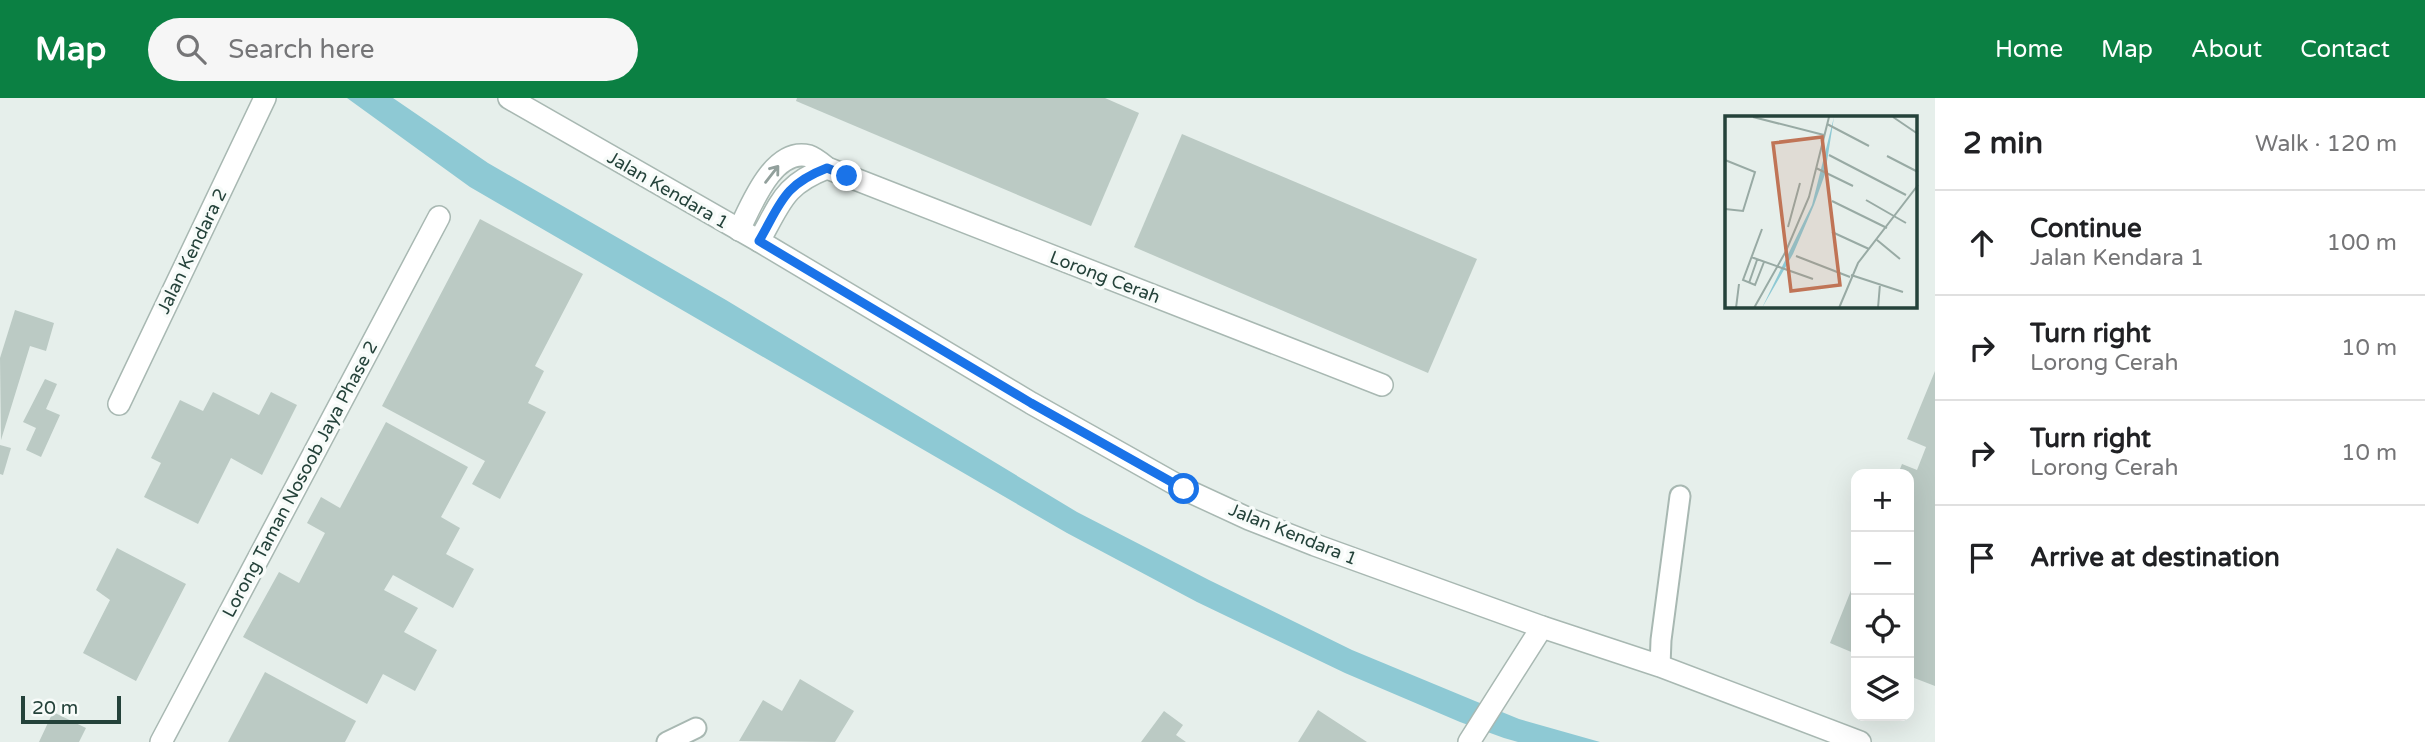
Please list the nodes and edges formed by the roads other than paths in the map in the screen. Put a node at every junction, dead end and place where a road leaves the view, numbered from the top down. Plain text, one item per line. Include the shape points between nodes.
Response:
1 (265, 98) edge
2 (509, 98) edge
3 (827, 168) junction
4 (439, 217) dead end
5 (739, 230) junction
6 (759, 241) junction
7 (1382, 385) dead end
8 (119, 404) dead end
9 (1680, 496) dead end
10 (1542, 626) junction
11 (1660, 666) junction
12 (696, 728) dead end
13 (1472, 738) edge
14 (161, 742) edge
15 (667, 742) edge
16 (1860, 742) edge

1 - 8 street, Jalan Kendara 2
2 - 5 street, Jalan Kendara 1
5 -> 3 street, Lorong Cerah via 759,191 786,159 811,156
3 - 6 street via 799,180 789,190
3 - 7 street, Lorong Cerah
4 - 14 street, Lorong Taman Nosoob Jaya Phase 2
5 - 6 street, Jalan Kendara 1
6 - 10 street, Jalan Kendara 1 via 1184,489 1314,545
9 - 11 lane
10 - 11 street, Jalan Kendara 1
10 - 13 street
11 - 16 street, Jalan Kendara 1
12 - 15 lane

